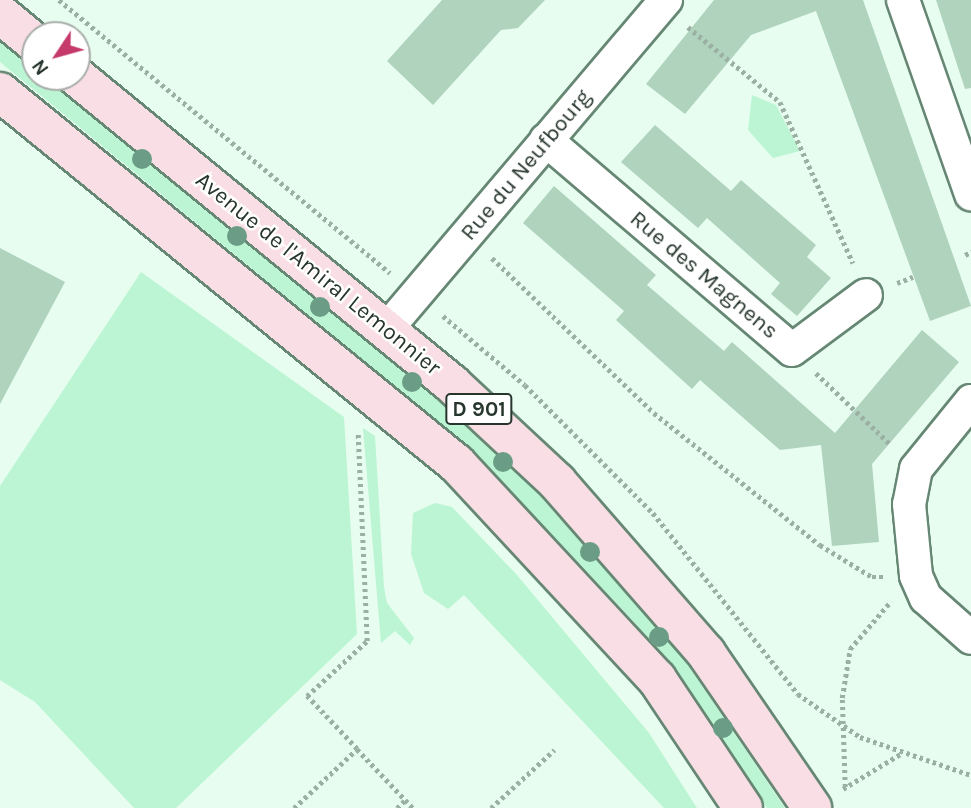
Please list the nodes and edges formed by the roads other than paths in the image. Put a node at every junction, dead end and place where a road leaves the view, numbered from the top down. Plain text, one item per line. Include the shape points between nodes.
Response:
1 (903, 0) edge
2 (664, 3) edge
3 (0, 14) edge
4 (21, 31) edge
5 (91, 88) edge
6 (0, 92) edge
7 (547, 140) junction
8 (971, 194) edge
9 (866, 295) road end
10 (386, 330) junction
11 (971, 401) edge
12 (971, 638) edge
13 (825, 800) edge
14 (743, 808) edge

1 - 8 street
2 - 7 street, Rue du Neufbourg
3 - 4 main road
5 - 10 main road, Avenue de l'Amiral Lemonnier / D 901
6 - 14 main road, D 901 via 466,473 657,679
7 - 9 street, Rue des Magnens via 792,350
7 - 10 street, Rue du Neufbourg
10 - 13 main road, Avenue de l'Amiral Lemonnier / D 901 via 506,433 611,540
11 - 12 street via 916,469 909,504 916,576 926,598

